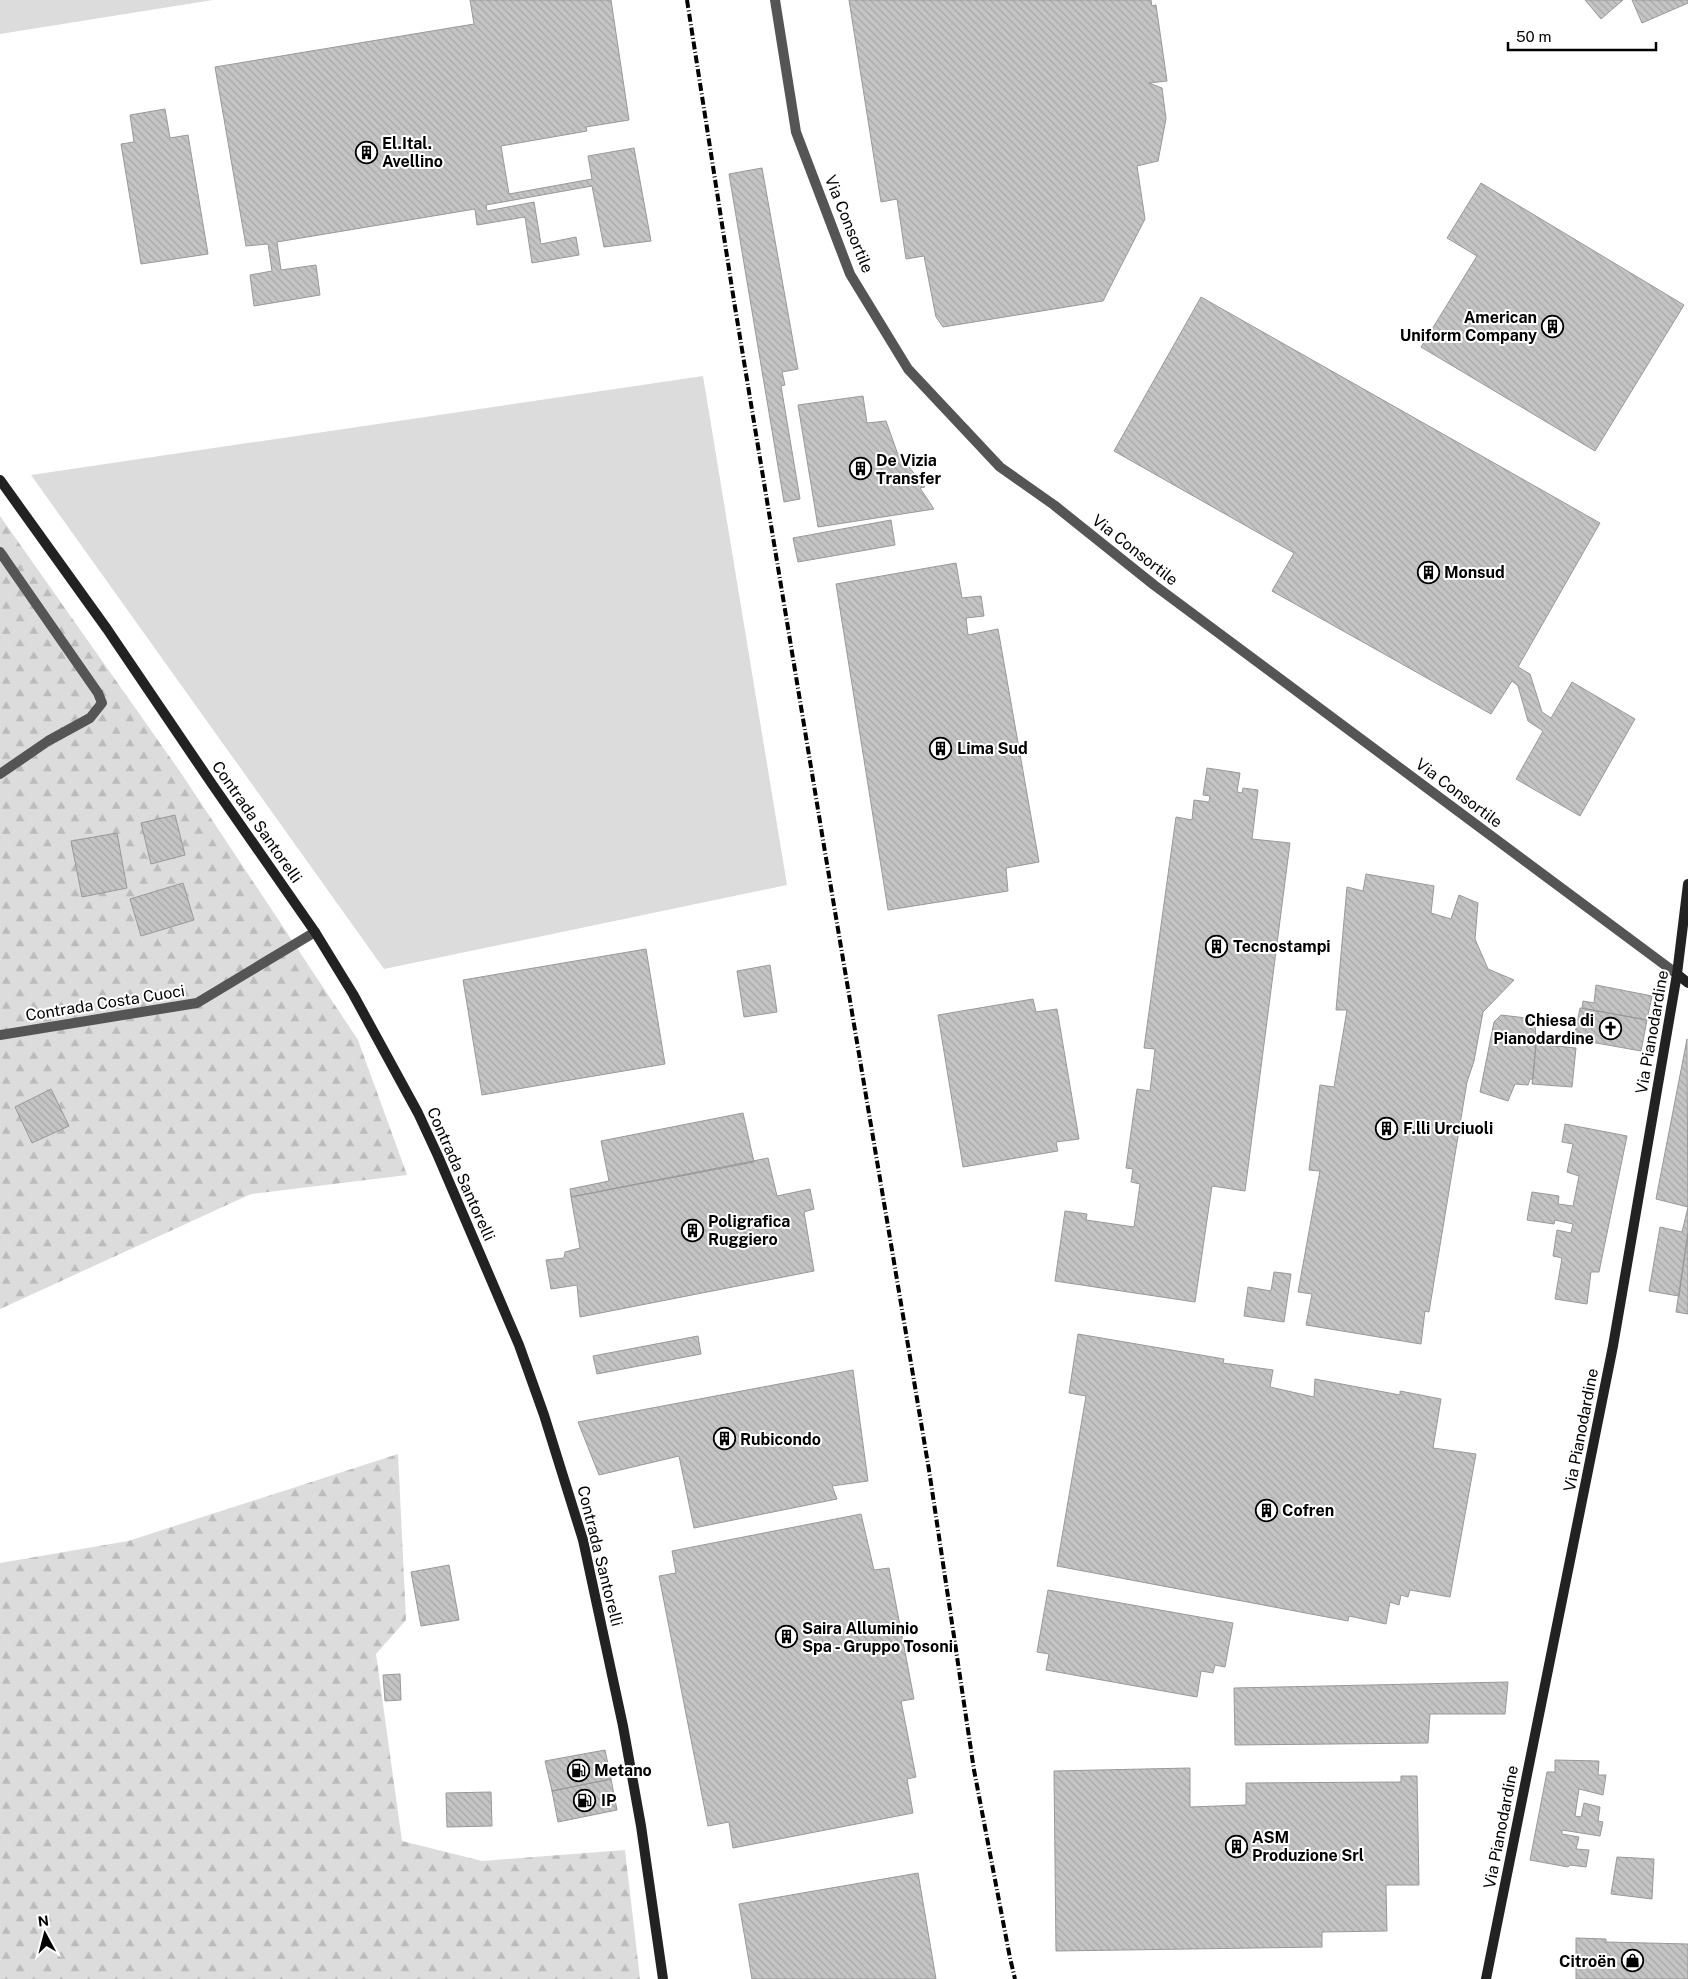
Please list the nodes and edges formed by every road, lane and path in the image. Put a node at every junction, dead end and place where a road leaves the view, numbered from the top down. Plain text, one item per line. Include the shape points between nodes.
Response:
1 (775, 0) edge
2 (0, 480) edge
3 (0, 552) edge
4 (0, 774) edge
5 (1688, 884) edge
6 (315, 932) junction
7 (1677, 974) junction
8 (1688, 983) edge
9 (0, 1035) edge
10 (663, 1979) edge
11 (1486, 1979) edge

1 - 7 street, Via Consortile via 796,132 850,274 908,369 1000,467
2 - 6 main road, Contrada Santorelli via 107,628
3 - 4 street via 102,703 90,718 48,741
5 - 7 main road, Via Pianodardine
6 - 9 street, Contrada Costa Cuoci via 197,1003
6 - 10 main road, Contrada Santorelli via 418,1113 519,1345 544,1416 583,1540 597,1599 642,1826
7 - 8 main road
7 - 11 main road, Via Pianodardine via 1613,1346

